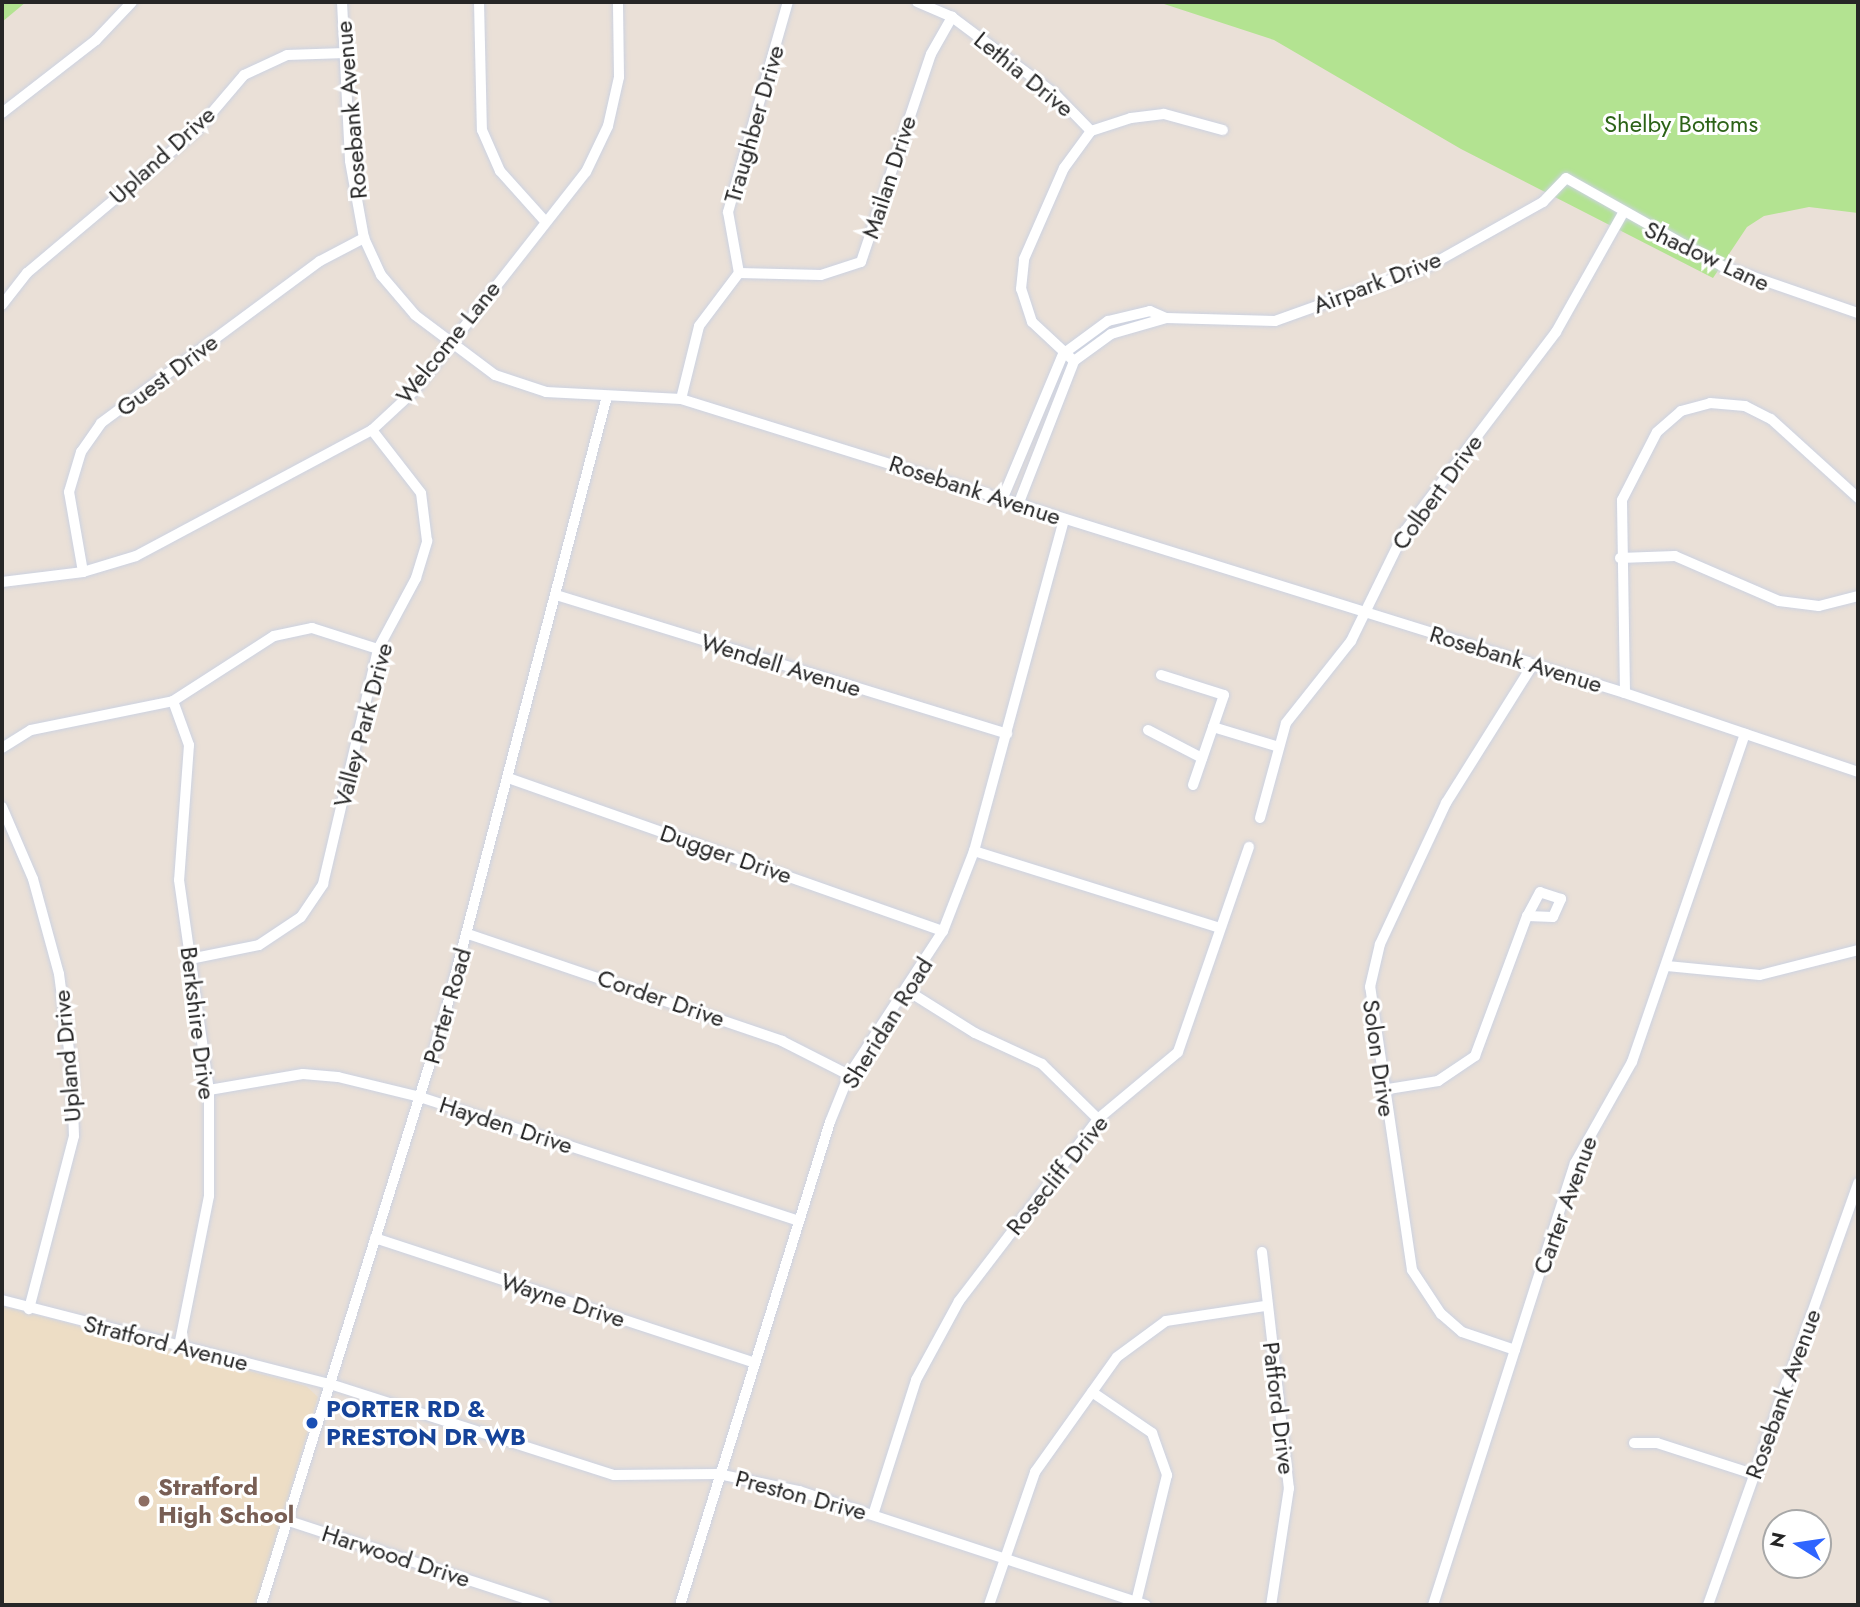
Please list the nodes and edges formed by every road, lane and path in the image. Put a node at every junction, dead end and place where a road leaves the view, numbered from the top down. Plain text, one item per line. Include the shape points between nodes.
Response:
1 (132, 2) edge
2 (342, 2) edge
3 (479, 2) edge
4 (618, 2) edge
5 (788, 2) edge
6 (917, 2) edge
7 (952, 17) junction
8 (345, 52) junction
9 (2, 113) edge
10 (1223, 130) dead end
11 (1091, 131) junction
12 (1566, 178) joint
13 (1622, 215) junction
14 (544, 220) junction
15 (364, 238) junction
16 (738, 273) junction
17 (2, 305) edge
18 (1858, 313) edge
19 (1166, 318) junction
20 (450, 344) junction
21 (1063, 354) junction
22 (1074, 360) junction
23 (606, 400) junction
24 (681, 400) junction
25 (372, 430) junction
26 (1858, 498) edge
27 (1002, 500) junction
28 (1018, 505) junction
29 (1064, 520) junction
30 (1620, 558) junction
31 (82, 572) junction
32 (2, 582) edge
33 (556, 595) junction
34 (1858, 596) edge
35 (1364, 612) junction
36 (378, 649) junction
37 (1532, 666) junction
38 (1161, 675) dead end
39 (1625, 693) junction
40 (173, 701) junction
41 (1213, 727) junction
42 (1149, 730) dead end
43 (1007, 734) junction
44 (1745, 734) junction
45 (1279, 747) junction
46 (2, 748) edge
47 (1202, 758) junction
48 (1858, 772) edge
49 (508, 778) junction
50 (1193, 785) dead end
51 (2, 807) edge
52 (1260, 818) dead end
53 (1250, 847) dead end
54 (974, 851) junction
55 (1527, 916) dead end
56 (1219, 928) junction
57 (943, 931) junction
58 (468, 934) junction
59 (1858, 950) edge
60 (190, 959) junction
61 (1667, 966) junction
62 (908, 991) junction
63 (849, 1075) junction
64 (209, 1090) junction
65 (1382, 1090) junction
66 (420, 1097) junction
67 (1098, 1119) junction
68 (1858, 1182) edge
69 (797, 1220) junction
70 (375, 1238) junction
71 (1262, 1252) dead end
72 (2, 1300) edge
73 (1265, 1306) junction
74 (29, 1309) junction
75 (179, 1346) junction
76 (1515, 1350) junction
77 (752, 1362) junction
78 (330, 1384) junction
79 (1092, 1392) junction
80 (1634, 1443) dead end
81 (718, 1474) junction
82 (1754, 1474) junction
83 (873, 1515) junction
84 (286, 1520) junction
85 (1006, 1560) junction
86 (1141, 1604) edge
87 (261, 1605) edge
88 (545, 1605) edge
89 (680, 1605) edge
90 (989, 1605) edge
91 (1271, 1605) edge
92 (1433, 1605) edge
93 (1708, 1605) edge

1 - 9 street via 96,40
2 - 8 street, Rosebank Avenue
3 - 14 street via 482,130 500,171
4 - 14 street, Welcome Lane via 618,77 608,126 586,172
5 - 16 street, Traughber Drive via 728,212
6 - 7 street, Lethia Drive
7 - 11 street, Lethia Drive via 1055,94
7 - 16 street, Mailan Drive via 930,54 861,262 821,275
8 - 15 street, Rosebank Avenue via 350,161
8 - 17 street, Upland Drive via 287,55 244,75 198,129 27,273
10 - 11 street via 1164,114
11 - 21 street via 1064,168 1024,259 1021,289 1032,322
12 - 13 street, Shadow Lane
12 - 19 street, Airpark Drive via 1543,202 1429,266 1275,321
13 - 18 street, Shadow Lane via 1768,286
13 - 35 street, Colbert Drive via 1540,355 1405,531
14 - 20 street, Welcome Lane
15 - 20 street, Rosebank Avenue via 398,297
15 - 31 street, Guest Drive via 320,261 101,423 81,452 69,492
16 - 24 street via 699,326
19 - 21 street, Airpark Drive via 1150,312 1108,321
19 - 22 street, Airpark Drive via 1111,334
20 - 23 street, Rosebank Avenue via 495,375 546,392
20 - 25 street, Welcome Lane
21 - 22 street
21 - 27 street
22 - 28 street
23 - 24 street, Rosebank Avenue
23 - 33 street, Porter Road
24 - 27 street, Rosebank Avenue
25 - 31 street, Welcome Lane via 136,556
25 - 36 street, Valley Park Drive via 421,493 427,541 416,578
26 - 30 street via 1771,419 1745,407 1710,403 1681,411 1657,432 1637,464 1622,500
27 - 28 street, Rosebank Avenue
28 - 29 street, Rosebank Avenue
29 - 35 street, Rosebank Avenue
29 - 43 street, Sheridan Road
30 - 34 street via 1675,556 1779,601 1819,606
30 - 39 street
31 - 32 street, Welcome Lane
33 - 43 street, Wendell Avenue
33 - 49 street, Porter Road
35 - 37 street, Rosebank Avenue
35 - 45 street, Colbert Drive via 1351,641 1305,694
36 - 40 street via 312,628 274,636
36 - 60 street, Valley Park Drive via 323,884 301,917 258,945
37 - 39 street, Rosebank Avenue
37 - 65 street, Solon Drive via 1446,803 1375,959 1370,1012
38 - 41 street via 1224,695
39 - 44 street, Rosebank Avenue
40 - 46 street via 31,730
40 - 60 street, Berkshire Drive via 189,745 178,856
41 - 45 street
41 - 47 street
42 - 47 street
43 - 54 street, Sheridan Road
44 - 48 street, Rosebank Avenue
44 - 61 street, Carter Avenue
45 - 52 street, Colbert Drive
47 - 50 street
49 - 57 street, Dugger Drive
49 - 58 street, Porter Road
51 - 74 street, Upland Drive via 33,879 59,974 72,1073 74,1136
53 - 56 street, Rosecliff Drive
54 - 56 street
54 - 57 street, Sheridan Road
55 - 65 street via 1475,1056 1452,1076
56 - 67 street, Rosecliff Drive via 1178,1052
57 - 62 street, Sheridan Road
58 - 63 street, Corder Drive via 782,1041
58 - 66 street, Porter Road
59 - 61 street via 1760,975
60 - 64 street, Berkshire Drive
61 - 76 street, Carter Avenue via 1632,1062 1575,1163
62 - 63 street, Sheridan Road
62 - 67 street via 975,1033 1042,1064
63 - 69 street, Sheridan Road
64 - 66 street, Hayden Drive via 303,1074
64 - 75 street, Berkshire Drive via 209,1196
65 - 76 street, Solon Drive via 1418,1281 1462,1332
66 - 69 street, Hayden Drive
66 - 70 street, Porter Road
67 - 83 street, Rosecliff Drive via 1014,1225 933,1346
68 - 82 street, Rosebank Avenue
69 - 77 street, Sheridan Road
70 - 77 street, Wayne Drive
70 - 78 street, Porter Road
71 - 73 street, Pafford Drive
72 - 74 street, Stratford Avenue
73 - 79 street via 1166,1321 1116,1357
73 - 91 street, Pafford Drive via 1285,1420 1289,1488
74 - 75 street, Stratford Avenue
75 - 78 street, Stratford Avenue
76 - 92 street, Carter Avenue
77 - 81 street, Sheridan Road
78 - 81 street, Preston Drive via 614,1475
78 - 84 street, Porter Road
79 - 85 street via 1035,1472
79 - 86 street via 1152,1433 1167,1475
80 - 82 street via 1657,1443
81 - 83 street, Preston Drive
81 - 89 street, Sheridan Road
82 - 93 street, Rosebank Avenue
83 - 85 street, Preston Drive
84 - 87 street, Porter Road
84 - 88 street, Harwood Drive
85 - 86 street, Preston Drive
85 - 90 street

